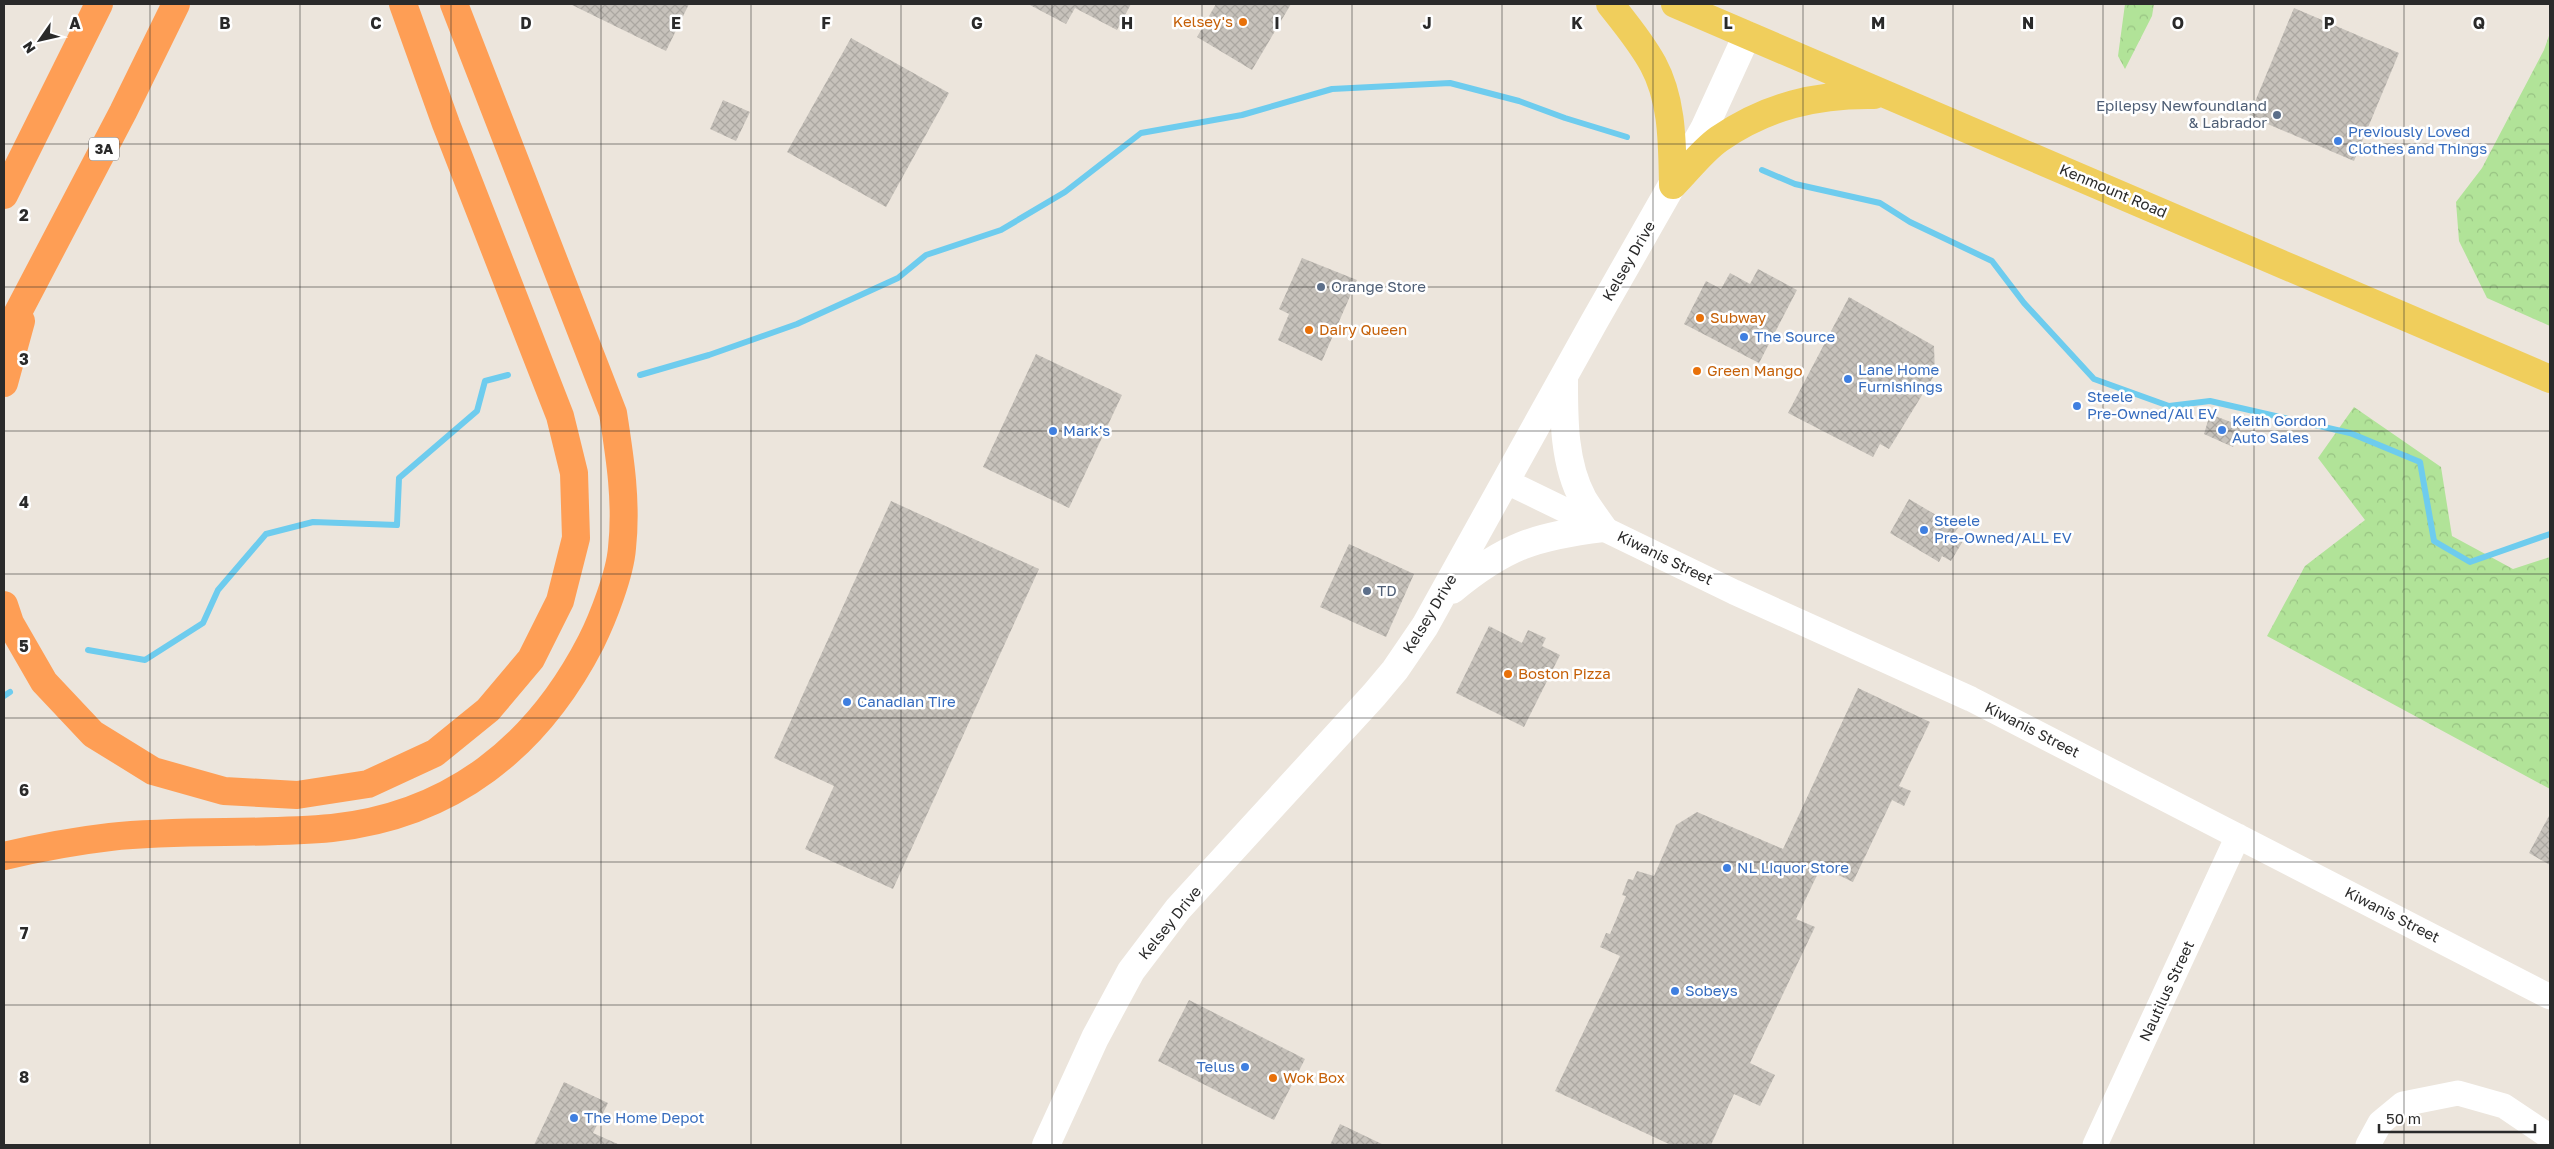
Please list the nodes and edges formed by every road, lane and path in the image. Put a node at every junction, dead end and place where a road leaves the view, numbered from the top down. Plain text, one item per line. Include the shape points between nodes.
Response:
1 (99, 4) edge
2 (176, 4) edge
3 (403, 4) edge
4 (454, 4) edge
5 (1610, 4) edge
6 (1675, 4) edge
7 (1747, 35) junction
8 (1888, 95) junction
9 (27, 152) junction
10 (4, 183) edge
11 (1673, 185) junction
12 (4, 195) edge
13 (28, 293) junction
14 (4, 339) edge
15 (1564, 376) junction
16 (2550, 379) edge
17 (4, 383) edge
18 (1505, 481) junction
19 (1603, 528) junction
20 (1442, 598) junction
21 (4, 605) edge
22 (2238, 836) junction
23 (4, 856) edge
24 (2550, 996) edge
25 (2550, 1137) edge
26 (1046, 1145) edge
27 (2095, 1145) edge
28 (2368, 1145) edge

1 - 9 highway
2 - 13 highway, 3A via 124,112
3 - 21 highway via 446,124 560,416 574,473 576,538 560,601 531,659 488,710 435,753 368,784 297,795 224,791 153,771 93,734 44,682 10,623
4 - 23 highway via 613,413 624,482 622,550 603,618 573,676 534,727 487,771 443,796 397,815 333,828 111,837
5 - 11 main road via 1653,64 1665,95 1672,131
6 - 7 main road, Kenmount Road
7 - 8 main road, Kenmount Road
7 - 11 main road, Kelsey Drive via 1704,129
8 - 11 main road via 1839,94 1810,98 1780,109 1718,140
8 - 16 main road, Kenmount Road
9 - 10 highway
9 - 12 highway
11 - 15 main road, Kelsey Drive
13 - 14 highway, 3A
13 - 17 highway
15 - 18 main road, Kelsey Drive
15 - 19 main road via 1564,425 1570,462 1582,498
18 - 19 street, Kiwanis Street
18 - 20 main road, Kelsey Drive
19 - 20 main road via 1558,534 1520,545 1483,564
19 - 22 street, Kiwanis Street via 1734,592 1971,698
20 - 26 main road, Kelsey Drive via 1390,677 1178,909 1131,971 1095,1038
22 - 24 street, Kiwanis Street
22 - 27 street, Nautilus Street
25 - 28 street via 2504,1106 2458,1093 2403,1104 2380,1123

